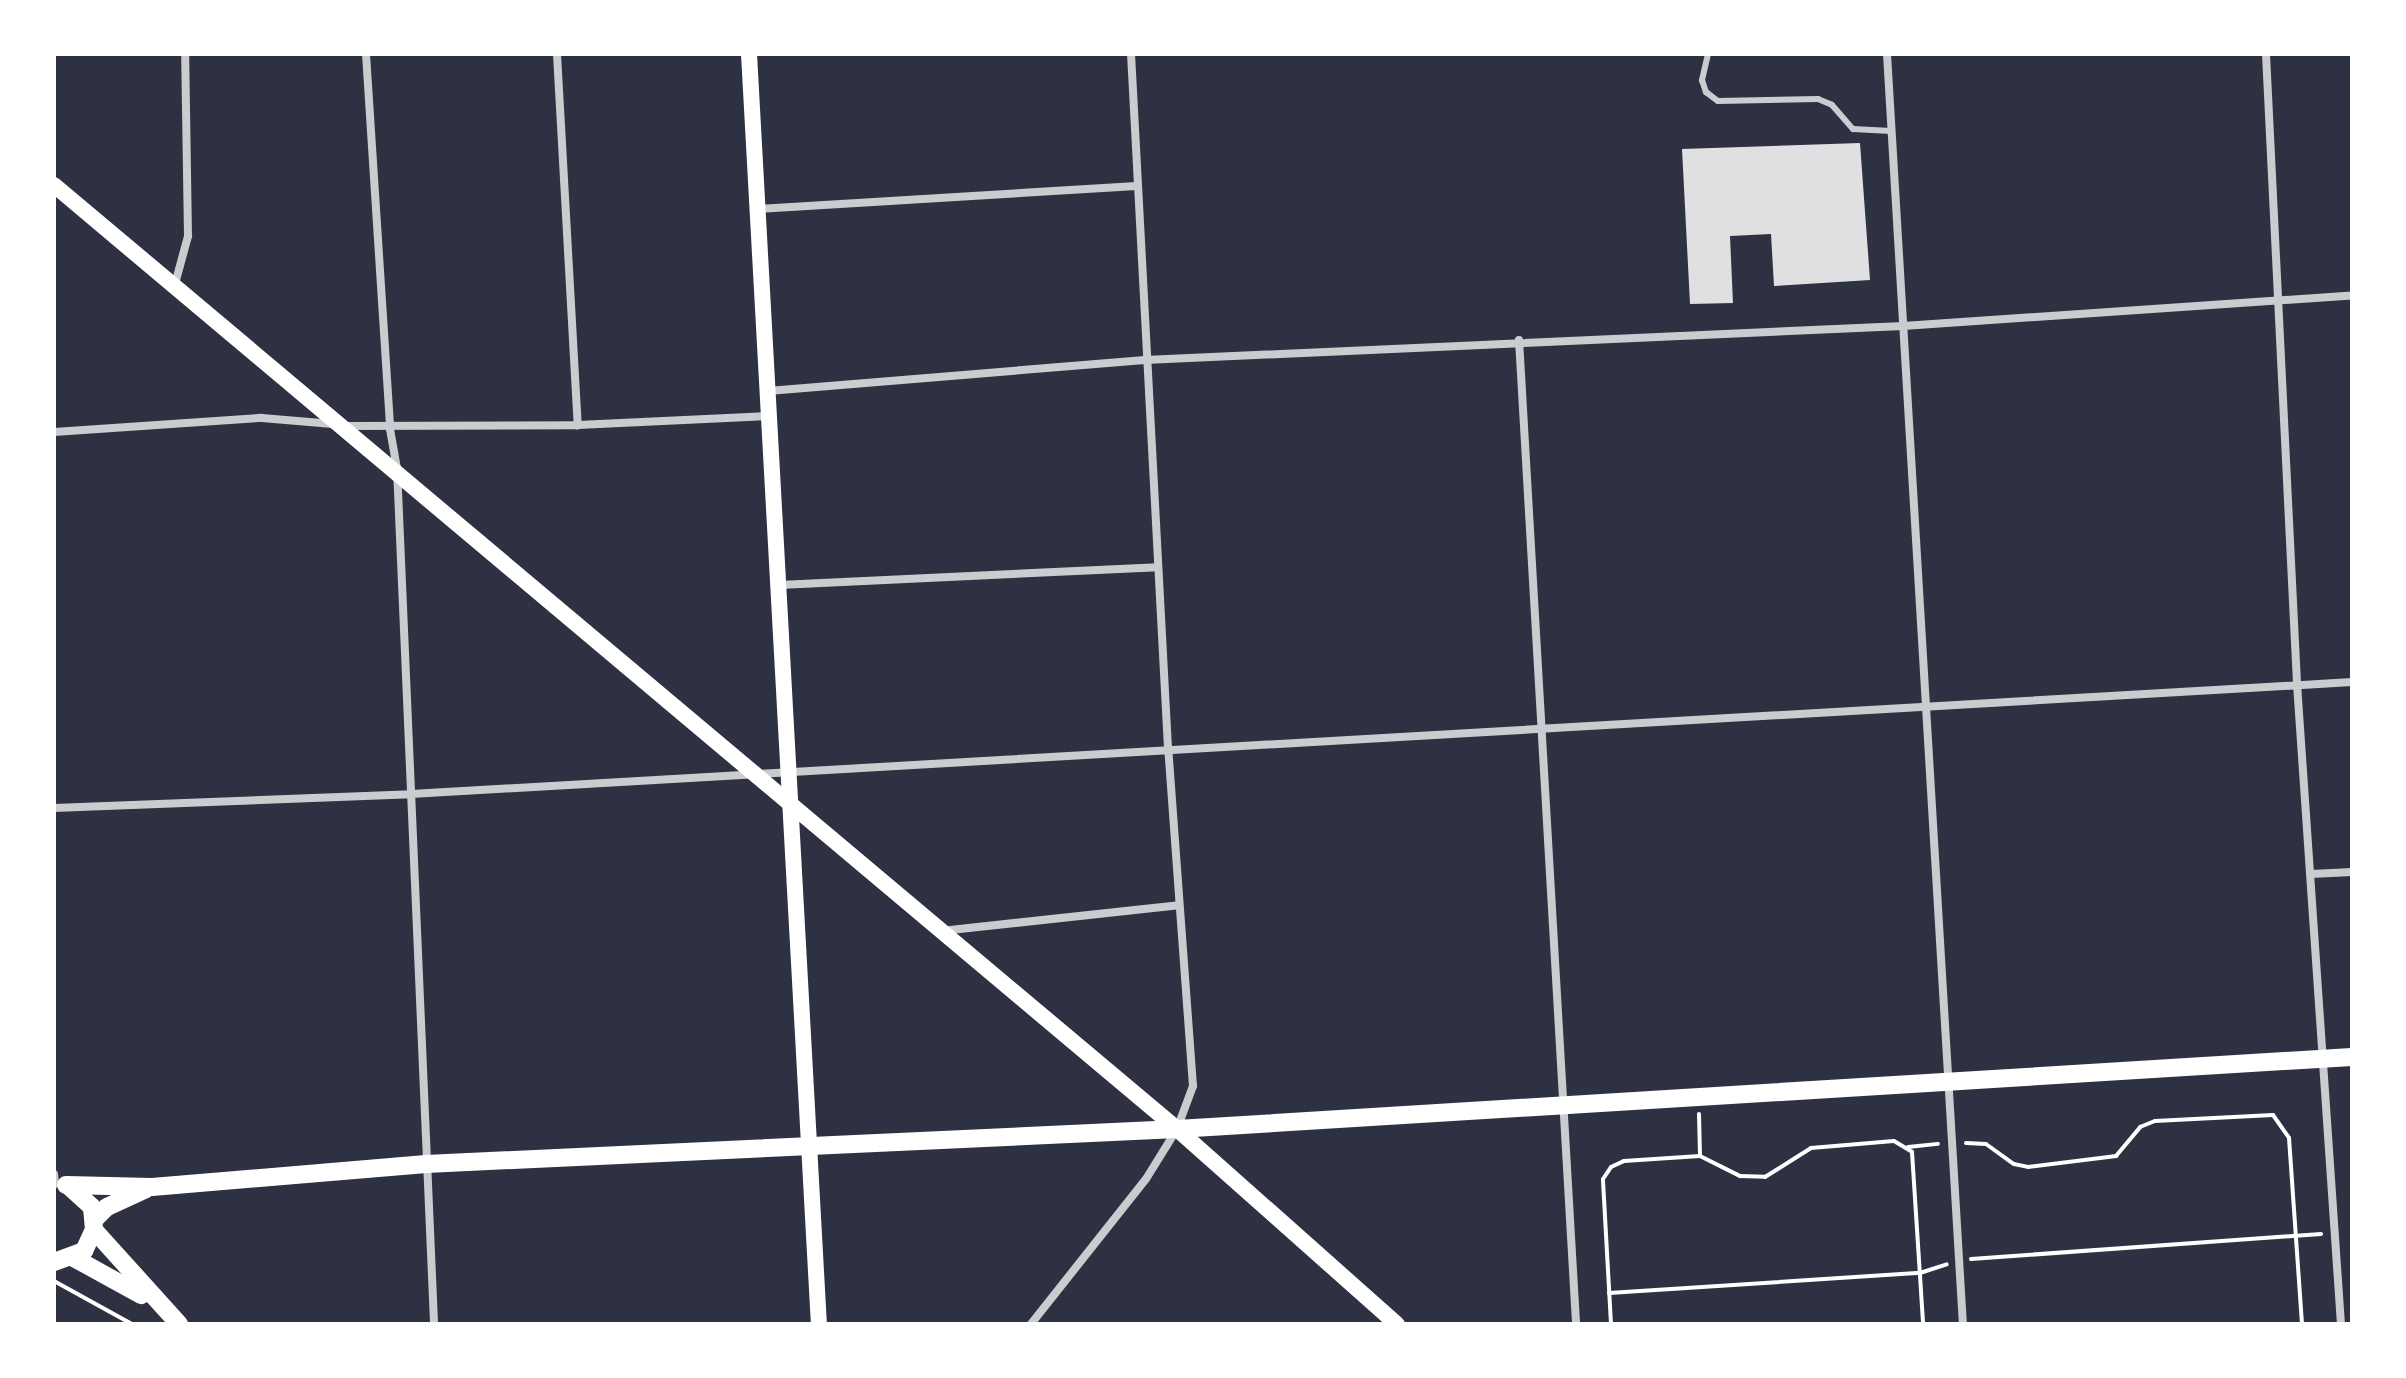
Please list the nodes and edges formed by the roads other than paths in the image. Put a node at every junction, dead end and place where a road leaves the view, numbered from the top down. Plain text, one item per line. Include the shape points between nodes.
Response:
1 (185, 54) edge
2 (366, 54) edge
3 (557, 54) edge
4 (749, 54) edge
5 (1131, 54) edge
6 (1708, 54) edge
7 (1887, 54) edge
8 (2266, 54) edge
9 (1891, 131) junction
10 (54, 185) edge
11 (1136, 186) junction
12 (759, 209) junction
13 (175, 284) junction
14 (2352, 295) edge
15 (2280, 298) junction
16 (1903, 326) junction
17 (1519, 340) junction
18 (1145, 360) junction
19 (768, 391) junction
20 (769, 416) junction
21 (578, 425) junction
22 (345, 426) junction
23 (390, 429) junction
24 (54, 432) edge
25 (397, 468) junction
26 (1158, 567) junction
27 (778, 585) junction
28 (2352, 682) edge
29 (2297, 684) junction
30 (1923, 703) junction
31 (1540, 727) junction
32 (1168, 748) junction
33 (788, 768) junction
34 (751, 771) junction
35 (411, 794) junction
36 (790, 806) junction
37 (54, 808) edge
38 (2352, 872) edge
39 (2311, 874) junction
40 (1179, 905) junction
41 (936, 931) junction
42 (2352, 1057) edge
43 (2326, 1058) junction
44 (1947, 1083) junction
45 (1564, 1107) junction
46 (1177, 1129) junction
47 (811, 1146) junction
48 (426, 1164) junction
49 (57, 1182) edge
50 (152, 1187) junction
51 (95, 1225) junction
52 (74, 1258) junction
53 (54, 1262) edge
54 (159, 1306) junction
55 (179, 1324) edge
56 (434, 1324) edge
57 (819, 1324) edge
58 (1031, 1324) edge
59 (1397, 1324) edge
60 (1576, 1324) edge
61 (1963, 1324) edge
62 (2341, 1324) edge

1 - 13 street via 188,236
2 - 23 street
3 - 21 street
4 - 12 main road
5 - 11 street
6 - 9 lane via 1702,80 1718,101 1818,99 1832,105 1853,129
7 - 9 street
8 - 15 street
9 - 16 street
10 - 13 main road
11 - 12 street
11 - 18 street
12 - 19 main road
13 - 22 main road
14 - 15 street
15 - 16 street
15 - 29 street
16 - 17 street
16 - 30 street
17 - 18 street
17 - 31 street
18 - 19 street
18 - 26 street
19 - 20 main road
20 - 21 street
20 - 27 main road
21 - 23 street
22 - 23 street
22 - 24 street via 262,418
22 - 25 main road
23 - 25 street
25 - 34 main road
25 - 35 street
26 - 27 street
26 - 32 street
27 - 33 main road
28 - 29 street
29 - 30 street
29 - 39 street
30 - 31 street
30 - 44 street
31 - 32 street
31 - 45 street
32 - 33 street
32 - 40 street
33 - 34 street
33 - 36 main road
34 - 35 street
34 - 36 main road
35 - 37 street
35 - 48 street
36 - 41 main road
36 - 47 main road
38 - 39 street
39 - 43 street
40 - 41 street
40 - 46 street via 1193,1086
41 - 46 main road
42 - 43 main road
43 - 44 main road
43 - 62 street
44 - 45 main road
44 - 61 street
45 - 46 main road
45 - 60 street
46 - 47 main road
46 - 58 street via 1146,1179
46 - 59 main road
47 - 48 main road
47 - 57 main road
48 - 50 main road
48 - 56 street
49 - 50 main road
49 - 51 main road via 86,1198
50 - 51 main road via 107,1207
51 - 52 main road
51 - 54 main road
52 - 53 main road
52 - 54 main road
54 - 55 main road

